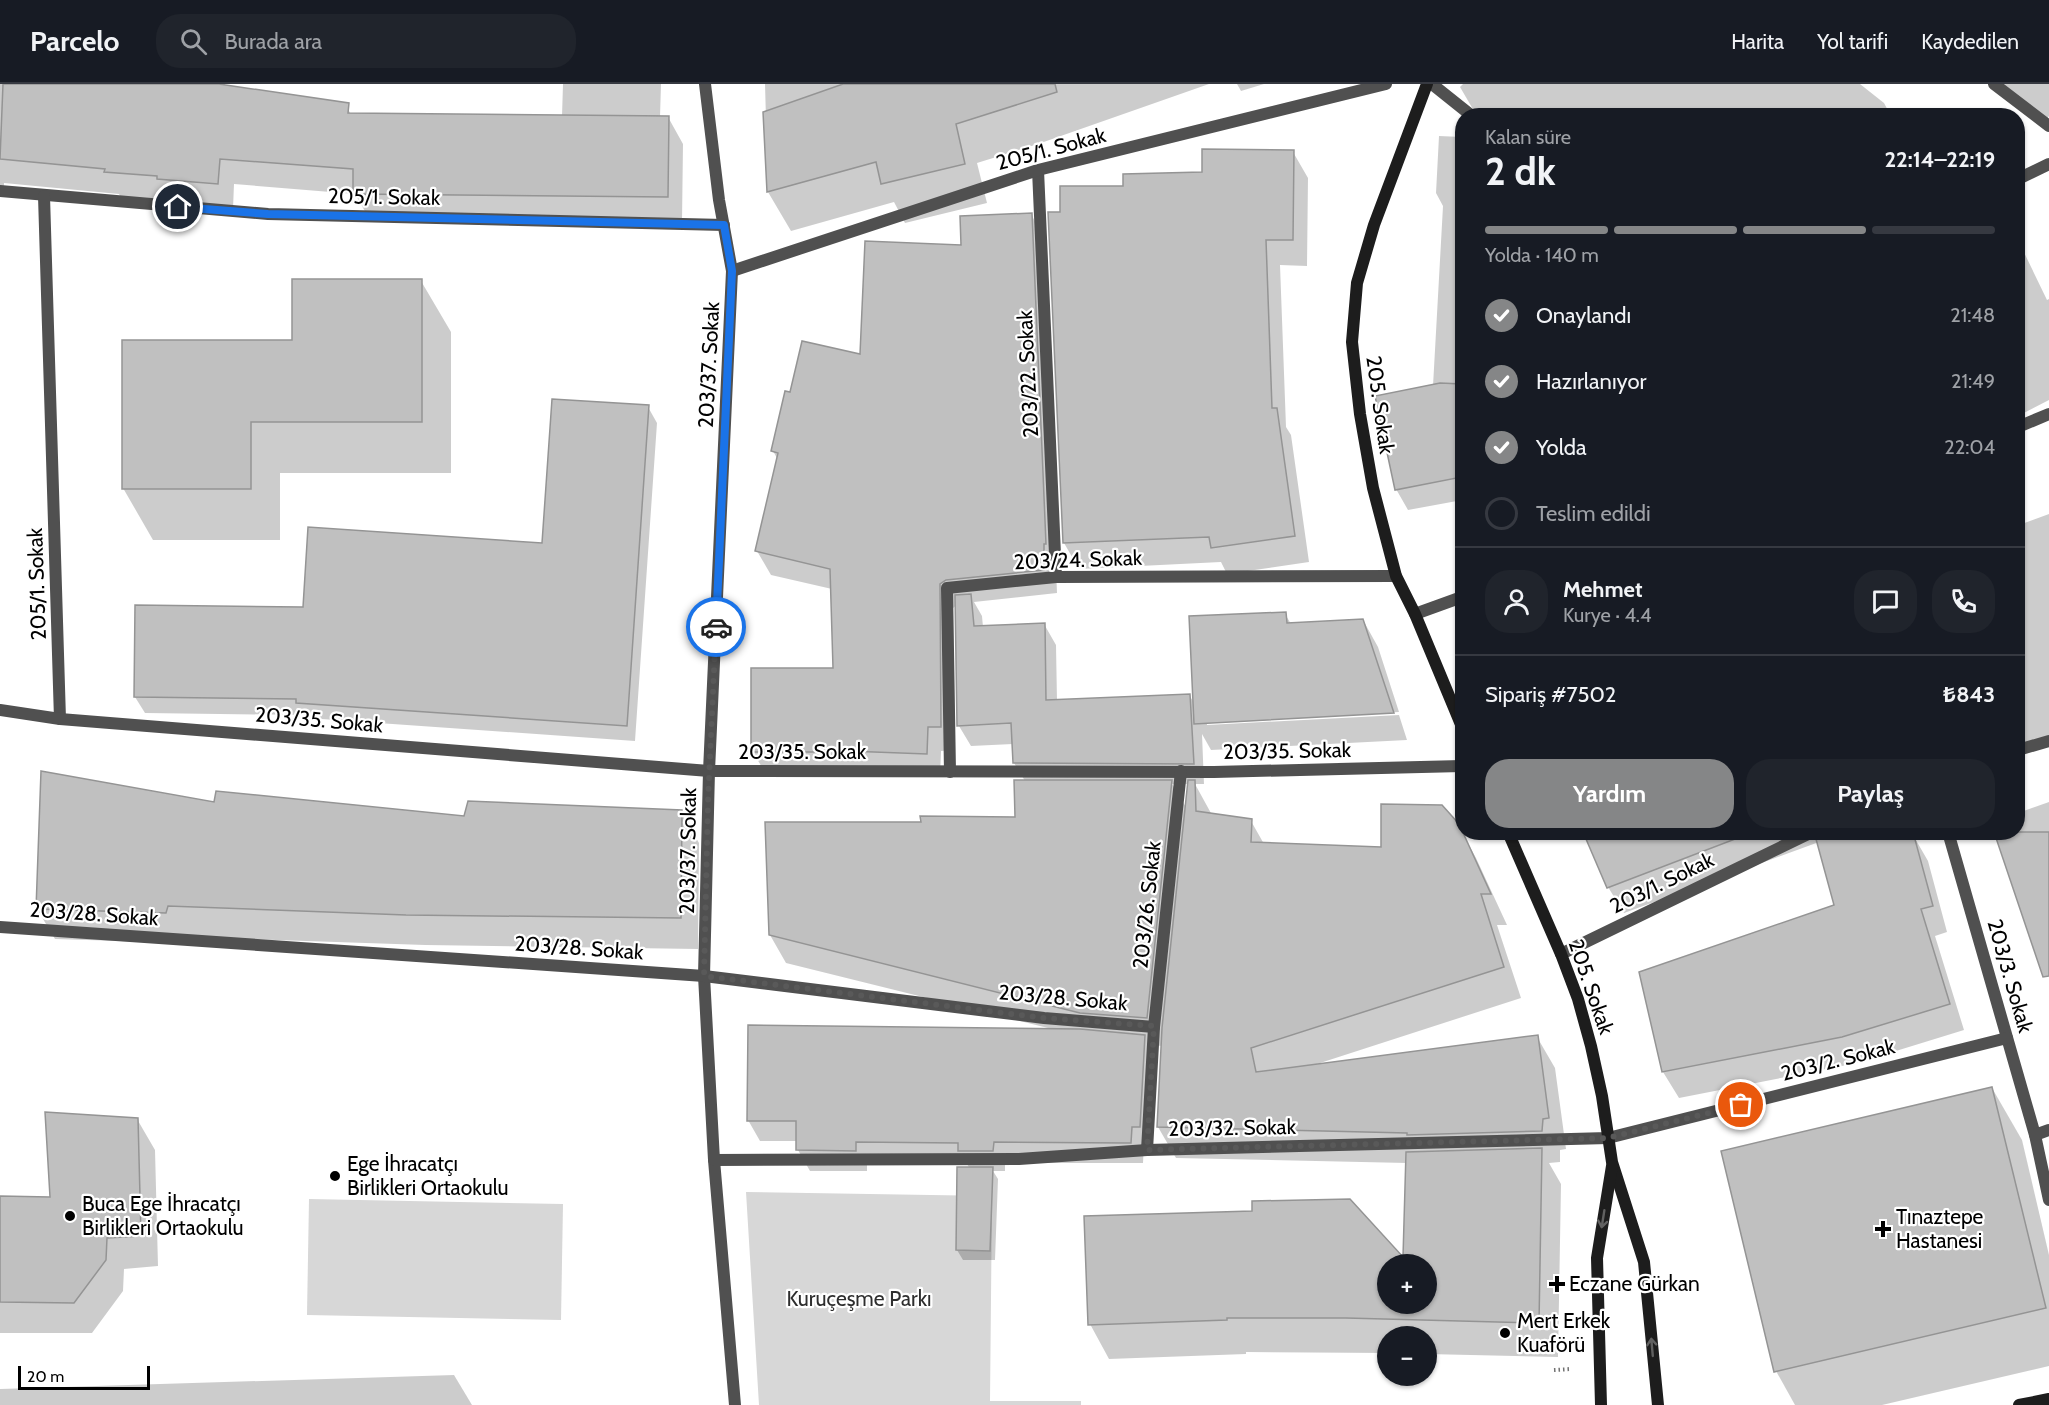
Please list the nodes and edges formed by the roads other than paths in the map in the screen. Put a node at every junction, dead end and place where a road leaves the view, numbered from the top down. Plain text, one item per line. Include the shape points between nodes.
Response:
1 (705, 84) edge
2 (1386, 84) edge
3 (1429, 84) edge
4 (1994, 84) edge
5 (1461, 108) edge
6 (2049, 126) edge
7 (2049, 164) edge
8 (1038, 170) junction
9 (2025, 176) edge
10 (0, 191) edge
11 (44, 196) junction
12 (724, 225) junction
13 (732, 271) junction
14 (2049, 414) edge
15 (2025, 424) edge
16 (1396, 576) junction
17 (1056, 577) junction
18 (1455, 600) edge
19 (1415, 614) junction
20 (0, 710) edge
21 (1455, 710) edge
22 (60, 718) junction
23 (2049, 741) edge
24 (2025, 748) edge
25 (1455, 766) edge
26 (709, 771) junction
27 (1181, 771) junction
28 (950, 772) junction
29 (1511, 840) edge
30 (1796, 840) edge
31 (1950, 840) edge
32 (0, 927) edge
33 (1561, 954) junction
34 (704, 976) junction
35 (1154, 1026) junction
36 (2007, 1038) junction
37 (2049, 1130) edge
38 (2035, 1135) junction
39 (1608, 1138) junction
40 (1147, 1150) junction
41 (714, 1160) junction
42 (1612, 1162) junction
43 (2049, 1200) edge
44 (2049, 1399) edge
45 (735, 1405) edge
46 (1601, 1405) edge
47 (1658, 1405) edge
48 (2019, 1405) edge

1 - 12 street, 203/37. Sokak
2 - 8 street, 205/1. Sokak
3 - 5 street
3 - 16 main road, 205. Sokak via 1374,225 1357,283 1352,342 1373,488
4 - 6 street
7 - 9 street
8 - 13 street, 205/1. Sokak
8 - 17 street, 203/22. Sokak
10 - 11 street, 205/1. Sokak
11 - 12 street, 205/1. Sokak via 268,214
11 - 22 street, 205/1. Sokak
12 - 13 street, 203/37. Sokak
13 - 26 street, 203/37. Sokak
14 - 15 street
16 - 17 street, 203/24. Sokak
16 - 19 main road, 205. Sokak
17 - 28 street, 203/24. Sokak via 947,588
18 - 19 street
19 - 21 main road, 205. Sokak
20 - 22 street, 203/35. Sokak
22 - 26 street, 203/35. Sokak
23 - 24 street
25 - 27 street, 203/35. Sokak
26 - 28 street, 203/35. Sokak
26 - 34 street, 203/37. Sokak
27 - 28 street, 203/35. Sokak
27 - 35 street, 203/26. Sokak
29 - 33 main road, 205. Sokak
30 - 33 street, 203/1. Sokak
31 - 36 street, 203/3. Sokak
32 - 34 street, 203/28. Sokak
33 - 39 main road, 205. Sokak via 1591,1046
34 - 35 street, 203/28. Sokak via 1044,1018
34 - 41 street, 203/37. Sokak
35 - 40 street, 203/26. Sokak
36 - 38 street, 203/3. Sokak
36 - 39 street, 203/2. Sokak
37 - 38 street
38 - 43 street, 203/3. Sokak
39 - 40 street, 203/32. Sokak
39 - 42 main road, 205. Sokak
40 - 41 street, 203/32. Sokak via 1019,1159
41 - 45 street, 203/37. Sokak
42 -> 46 main road, 205. Sokak via 1597,1258
47 -> 42 main road, 205. Sokak via 1644,1262
44 - 48 main road

